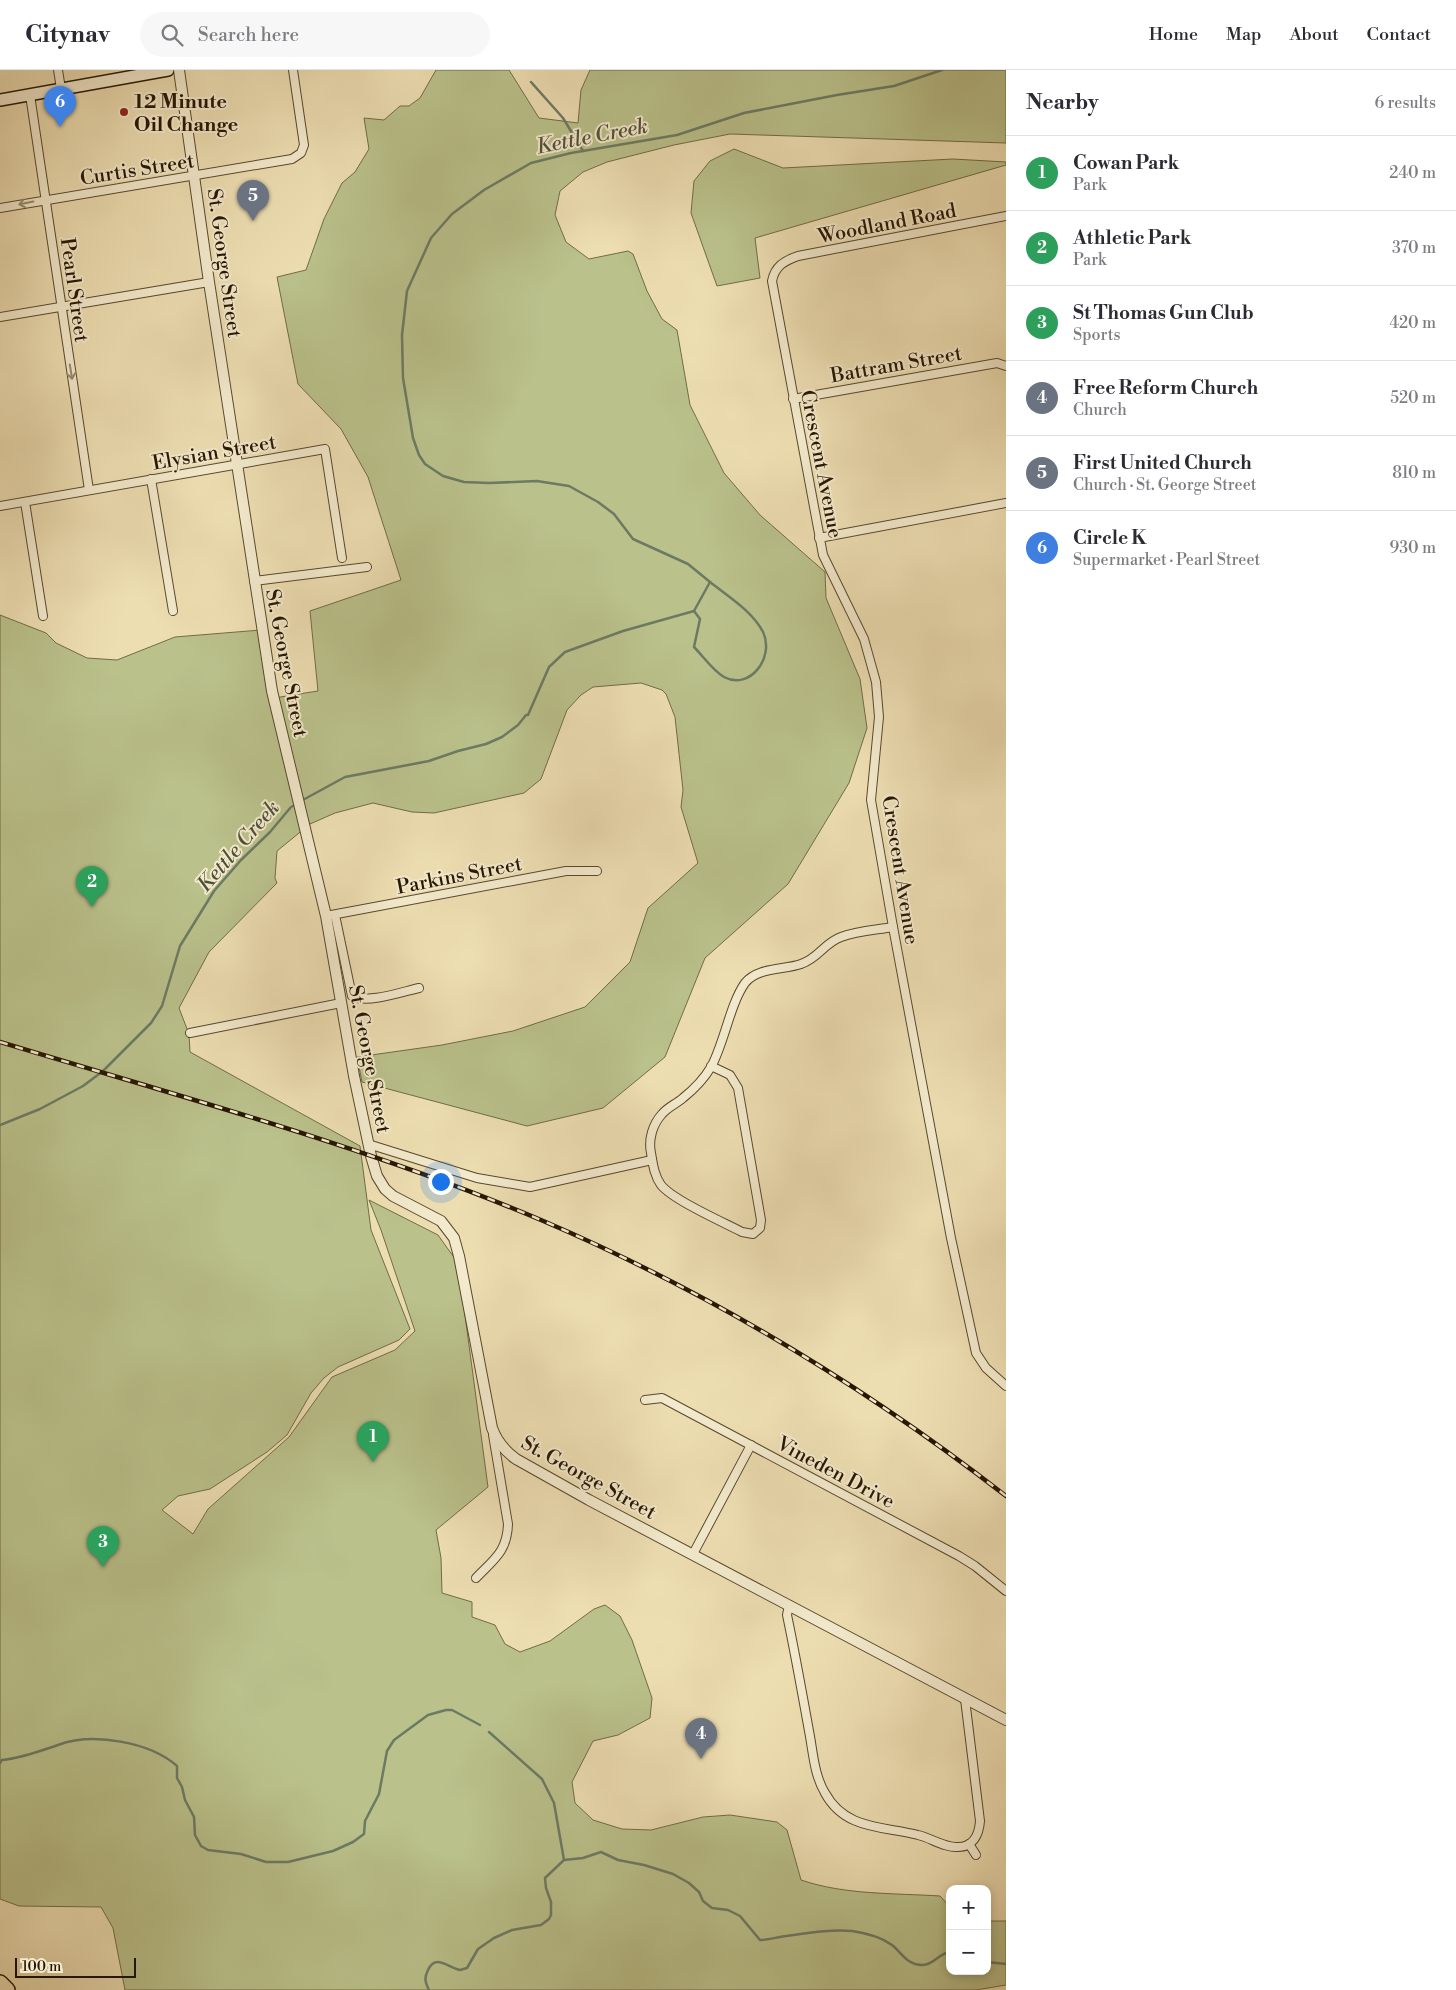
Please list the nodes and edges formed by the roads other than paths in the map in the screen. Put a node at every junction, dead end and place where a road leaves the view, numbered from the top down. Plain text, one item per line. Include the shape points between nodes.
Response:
1 (58, 70) edge
2 (168, 70) edge
3 (179, 70) edge
4 (293, 70) edge
5 (61, 89) junction
6 (30, 95) junction
7 (0, 100) edge
8 (195, 176) junction
9 (46, 200) junction
10 (0, 208) edge
11 (1006, 216) edge
12 (778, 267) joint
13 (209, 282) junction
14 (61, 306) junction
15 (0, 316) edge
16 (1005, 366) edge
17 (793, 399) junction
18 (237, 464) junction
19 (151, 479) junction
20 (89, 490) junction
21 (25, 502) junction
22 (1006, 503) edge
23 (0, 506) edge
24 (819, 538) junction
25 (342, 558) dead end
26 (367, 567) dead end
27 (254, 581) junction
28 (173, 611) dead end
29 (43, 616) dead end
30 (597, 871) dead end
31 (331, 915) junction
32 (893, 927) junction
33 (419, 988) dead end
34 (341, 1003) junction
35 (190, 1033) dead end
36 (711, 1066) junction
37 (368, 1144) junction
38 (652, 1160) junction
39 (1006, 1386) edge
40 (645, 1400) dead end
41 (492, 1428) junction
42 (751, 1445) junction
43 (693, 1554) junction
44 (476, 1578) dead end
45 (1006, 1591) edge
46 (789, 1605) junction
47 (965, 1699) junction
48 (1006, 1720) edge
49 (968, 1844) junction
50 (976, 1855) dead end
51 (0, 1983) edge
52 (7, 1990) edge

1 - 5 street
2 - 5 main road
3 - 8 street, St. George Street
4 - 8 street, Curtis Street via 304,145 301,153 279,162
5 - 6 main road
6 - 7 main road
6 - 9 street, Pearl Street
8 - 9 street, Curtis Street
8 - 13 street, St. George Street
9 -> 10 street, Curtis Street
9 - 14 street, Pearl Street
11 - 12 street, Woodland Road via 798,256
12 - 17 street, Crescent Avenue via 772,286
13 - 14 street
13 - 18 street, St. George Street
14 - 15 street
14 -> 20 street, Pearl Street
16 - 17 street, Battram Street via 996,362
17 - 24 street, Crescent Avenue
18 - 19 street, Elysian Street
18 - 25 street, Elysian Street via 325,449
18 - 27 street, St. George Street
19 - 20 street, Elysian Street
19 - 28 street
20 - 21 street, Elysian Street
21 - 23 street, Elysian Street
21 - 29 street
22 - 24 street
24 - 32 street, Crescent Avenue via 825,561 868,647 876,682 879,717 871,800
26 - 27 street
27 - 31 street, St. George Street via 272,691
30 - 31 street, Parkins Street via 566,871
31 - 33 street via 352,996 360,1000
31 - 34 street, St. George Street
32 - 36 street via 842,936 810,961 749,979 740,993
32 - 39 street, Crescent Avenue via 951,1238 976,1353 986,1368
34 - 35 street
34 - 37 street, St. George Street
36 - 38 street via 682,1100 658,1118 650,1141
36 - 38 street via 730,1075 738,1088 760,1228 753,1234 745,1234 674,1196 661,1185
37 - 38 street via 477,1178 530,1187
37 - 41 street, St. George Street via 376,1173 385,1189 437,1218 454,1238
40 - 42 street, Vineden Drive via 662,1398
41 - 43 street, St. George Street via 498,1443 516,1459
41 - 44 street via 508,1536 502,1550
42 - 43 street
42 - 45 street, Vineden Drive via 960,1556
43 - 46 street, St. George Street
46 - 47 street, St. George Street
46 - 49 street via 787,1614 815,1762 821,1785 830,1801 846,1816 862,1824 918,1835 957,1848
47 - 48 street, St. George Street
47 - 49 street via 980,1821 976,1838
49 - 50 street
51 - 52 highway

